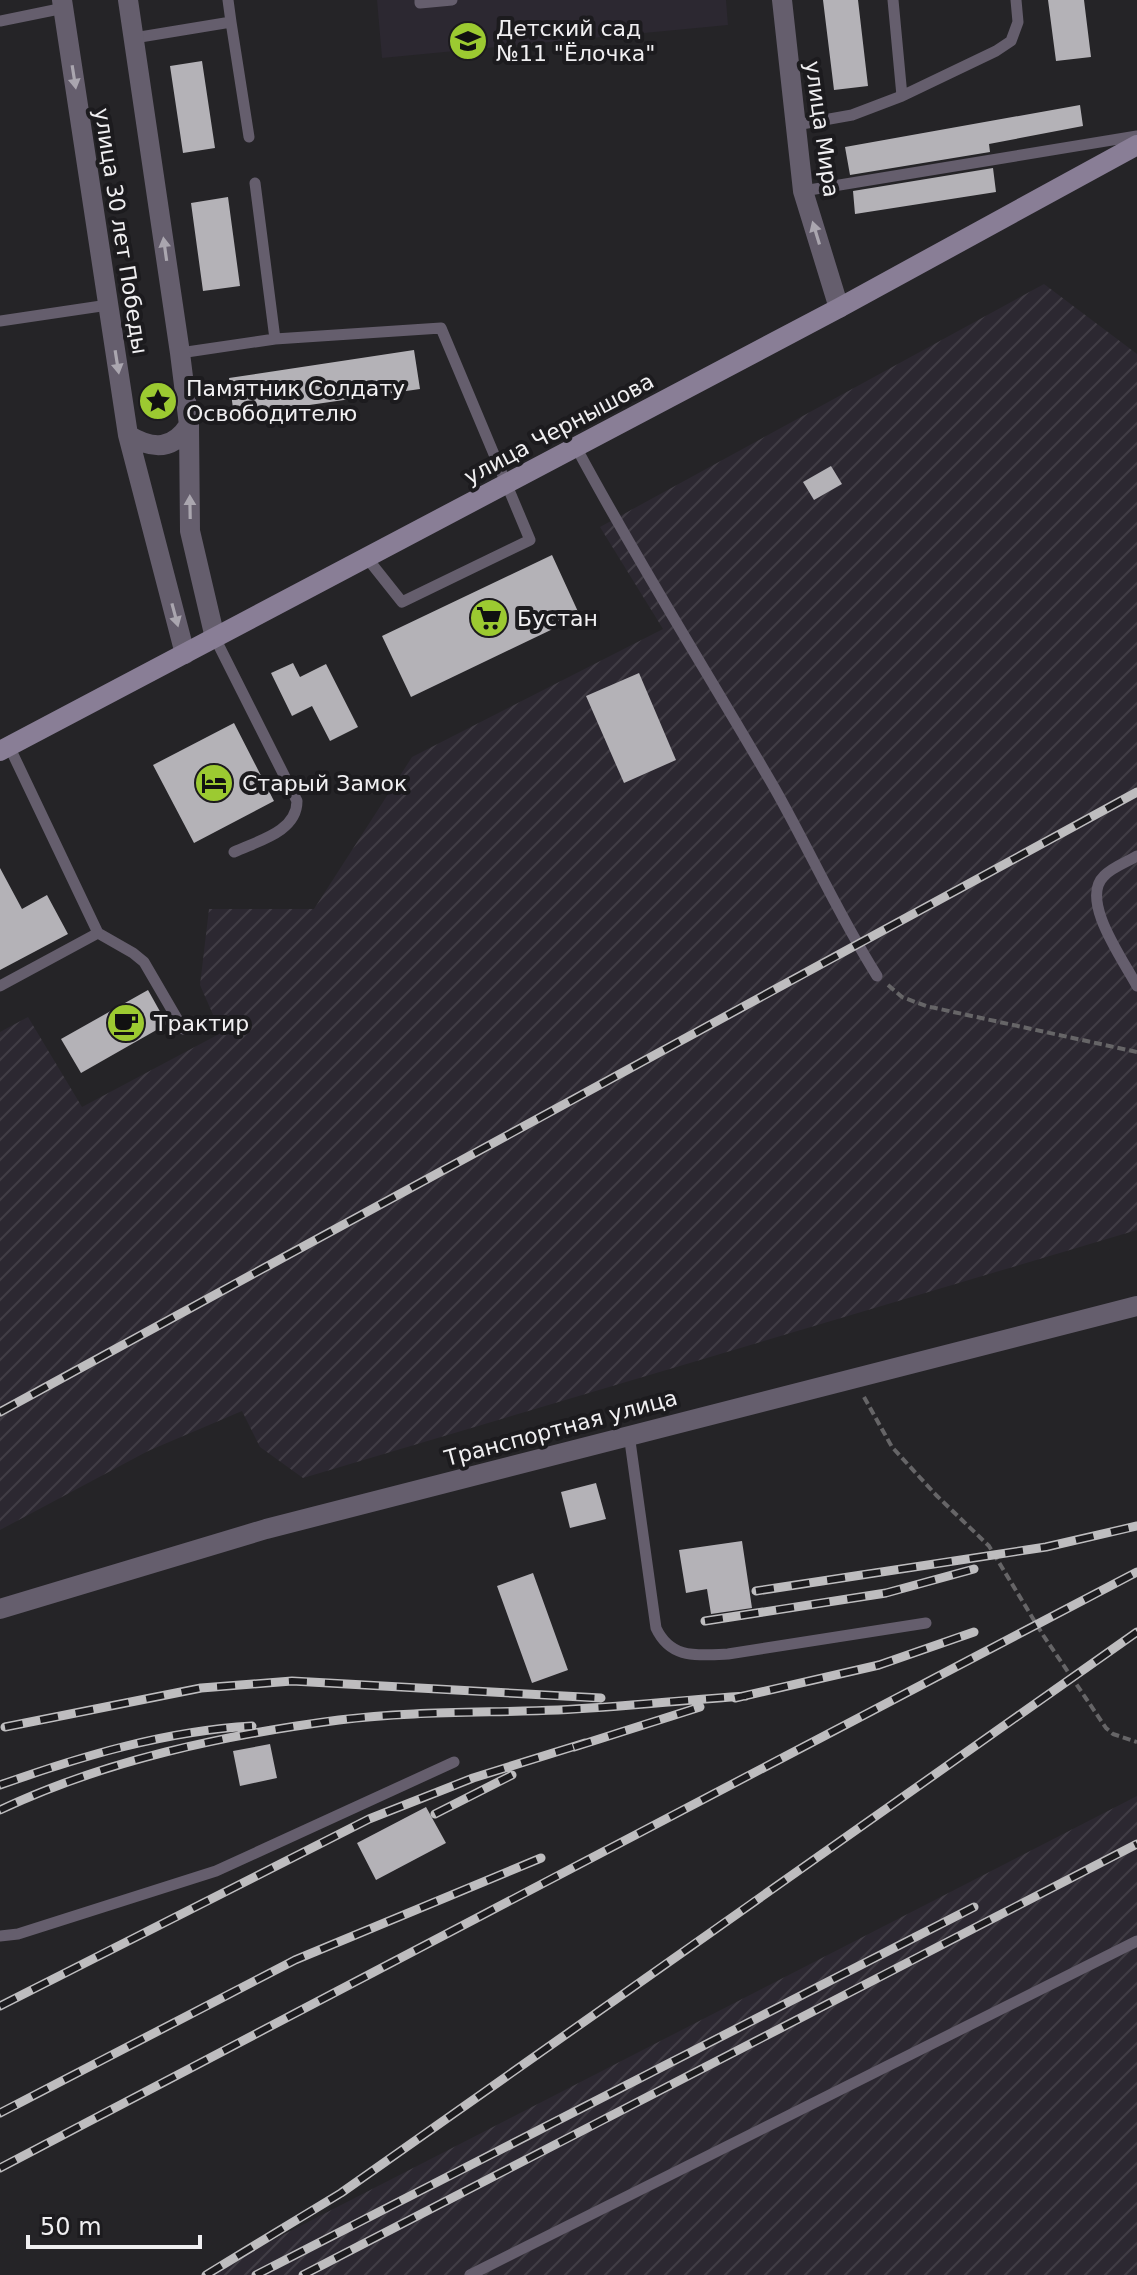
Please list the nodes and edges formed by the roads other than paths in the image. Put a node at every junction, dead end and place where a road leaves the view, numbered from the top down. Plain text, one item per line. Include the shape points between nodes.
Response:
1 (128, 0) edge
2 (228, 0) edge
3 (420, 0) edge
4 (452, 0) edge
5 (782, 0) edge
6 (893, 0) edge
7 (1016, 0) edge
8 (63, 4) edge
9 (0, 21) edge
10 (231, 22) junction
11 (134, 38) junction
12 (902, 96) junction
13 (796, 125) junction
14 (1137, 136) edge
15 (249, 137) dead end
16 (1137, 145) edge
17 (255, 183) dead end
18 (803, 191) junction
19 (108, 305) junction
20 (839, 308) junction
21 (0, 321) edge
22 (275, 339) junction
23 (180, 353) junction
24 (189, 425) junction
25 (128, 435) junction
26 (576, 447) junction
27 (506, 484) junction
28 (367, 558) junction
29 (215, 638) junction
30 (185, 654) junction
31 (4, 749) edge
32 (234, 852) dead end
33 (1137, 856) edge
34 (98, 933) junction
35 (877, 976) road end
36 (0, 986) edge
37 (1137, 986) edge
38 (183, 1029) dead end
39 (1137, 1306) edge
40 (629, 1434) junction
41 (0, 1609) edge
42 (926, 1623) dead end
43 (454, 1762) dead end
44 (0, 1936) edge
45 (1137, 1941) edge
46 (470, 2275) edge

1 - 11 street, улица 30 лет Победы
2 - 10 lane
3 - 4 lane
5 - 13 street, улица Мира
6 - 12 lane
7 - 12 lane via 1018,22 1011,41
8 - 9 lane
8 -> 19 street, улица 30 лет Победы
10 - 11 lane
10 - 15 lane
23 -> 11 street, улица 30 лет Победы
12 - 13 lane via 852,115
13 - 18 street, улица Мира
14 - 18 lane
16 - 20 main road, улица Чернышова
17 - 22 lane
20 -> 18 street, улица Мира
19 - 21 lane
19 -> 25 street, улица 30 лет Победы
20 - 26 main road, улица Чернышова
22 - 23 lane
22 - 27 lane via 441,328
23 - 24 street, улица 30 лет Победы
24 - 25 street via 180,438 163,446 142,444
29 -> 24 street, улица 30 лет Победы via 190,531
25 -> 30 street, улица 30 лет Победы
26 - 27 main road, улица Чернышова
26 - 35 lane
27 - 28 main road, улица Чернышова
27 - 28 lane via 530,540 402,602
28 - 29 main road, улица Чернышова
29 - 30 main road, улица Чернышова
29 - 32 lane via 297,801 290,824
30 - 31 main road, улица Чернышова
31 - 34 lane
33 - 37 lane via 1105,874 1095,895 1099,914
34 - 36 lane
34 - 38 lane via 144,962
39 - 40 street, Транспортная улица
40 - 41 street, Транспортная улица via 266,1529
40 - 42 lane via 656,1628 675,1651 728,1654
43 - 44 lane via 216,1871
45 - 46 lane

